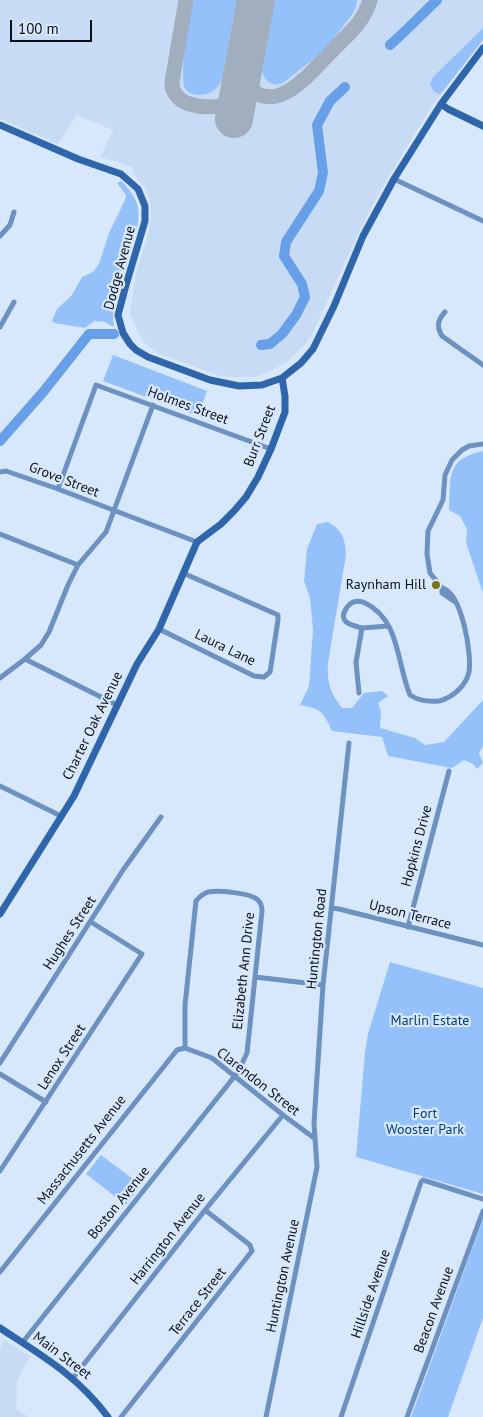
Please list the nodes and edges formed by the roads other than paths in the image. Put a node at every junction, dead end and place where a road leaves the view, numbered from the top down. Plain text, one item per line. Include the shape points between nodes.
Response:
1 (483, 48) edge
2 (440, 104) junction
3 (0, 125) edge
4 (483, 126) edge
5 (394, 179) junction
6 (14, 212) dead end
7 (483, 221) edge
8 (0, 236) edge
9 (14, 302) dead end
10 (445, 312) dead end
11 (0, 327) edge
12 (483, 365) edge
13 (282, 378) junction
14 (153, 405) junction
15 (483, 444) edge
16 (271, 449) junction
17 (3, 471) edge
18 (58, 489) junction
19 (113, 511) junction
20 (0, 534) edge
21 (196, 542) junction
22 (78, 565) junction
23 (183, 573) junction
24 (388, 626) junction
25 (362, 628) junction
26 (159, 629) junction
27 (25, 659) junction
28 (0, 678) edge
29 (359, 693) dead end
30 (118, 705) junction
31 (349, 744) dead end
32 (449, 771) dead end
33 (0, 786) edge
34 (61, 816) junction
35 (161, 817) dead end
36 (332, 908) junction
37 (0, 914) edge
38 (91, 922) junction
39 (408, 926) junction
40 (483, 945) edge
41 (255, 977) junction
42 (323, 984) junction
43 (185, 1048) junction
44 (0, 1063) edge
45 (0, 1074) edge
46 (234, 1077) junction
47 (46, 1102) junction
48 (283, 1116) junction
49 (314, 1138) junction
50 (0, 1170) edge
51 (483, 1199) edge
52 (205, 1210) junction
53 (483, 1212) edge
54 (0, 1272) edge
55 (0, 1328) edge
56 (22, 1342) junction
57 (73, 1378) junction
58 (106, 1414) edge
59 (121, 1417) edge
60 (266, 1417) edge
61 (341, 1417) edge
62 (407, 1417) edge

1 - 2 main road
2 - 4 main road
2 - 5 main road
3 - 13 main road, Dodge Avenue via 121,174 138,189 144,200 145,221 118,315 123,333 136,350 230,386 250,386
5 - 7 street
5 - 13 main road via 363,236 318,339 307,357
6 - 8 street via 10,225
9 - 11 street
10 - 12 street via 438,324 442,336
13 - 16 main road, Burr Street via 285,412
14 - 16 street, Holmes Street
14 - 18 street, Holmes Street via 96,385
14 - 19 street
15 - 24 street via 469,446 452,460 446,475 443,500 428,531 430,573 453,596 462,615 469,662 463,685 444,700 415,699 410,695 393,632
16 - 21 main road, Burr Street via 246,497 221,524
17 - 18 street, Grove Street
18 - 19 street, Grove Street
19 - 21 street
19 - 22 street via 103,537
20 - 22 street
21 - 23 main road, Charter Oak Avenue
22 - 27 street via 49,632 41,645
23 - 26 main road, Charter Oak Avenue
23 - 26 street, Laura Lane via 278,615 270,672 264,677 254,676
24 - 25 street
24 - 25 street via 369,605 355,602 347,607 344,620
25 - 29 street via 356,667
26 - 30 main road, Charter Oak Avenue via 137,664
27 - 28 street
27 - 30 street
30 - 34 main road, Charter Oak Avenue
31 - 36 street, Huntington Road
32 - 39 street, Hopkins Drive
33 - 34 street
34 - 37 main road, Charter Oak Avenue
35 - 38 street, Hughes Street
36 - 39 street, Upson Terrace
36 - 42 street, Huntington Road
38 - 44 street, Hughes Street
38 - 47 street, Lenox Street via 142,954
39 - 40 street, Upson Terrace
41 - 42 street
41 - 43 street, Elizabeth Ann Drive via 262,911 260,902 247,895 212,892 201,896 195,905 184,1005
41 - 46 street, Elizabeth Ann Drive via 247,1053
42 - 49 street, Huntington Road
43 - 46 street, Clarendon Street via 212,1058
43 - 54 street, Massachusetts Avenue via 177,1050
45 - 47 street
46 - 48 street, Clarendon Street
46 - 56 street, Boston Avenue
47 - 50 street, Lenox Street
48 - 49 street, Clarendon Street
48 - 52 street, Harrington Avenue
49 - 60 street, Huntington Avenue via 317,1168
51 - 61 street, Hillside Avenue via 423,1180 419,1184
52 - 57 street, Harrington Avenue
52 - 59 street, Terrace Street via 250,1245 252,1251
53 - 62 street, Beacon Avenue
55 - 56 main road, Main Street
56 - 57 main road, Main Street
57 - 58 main road, Main Street

